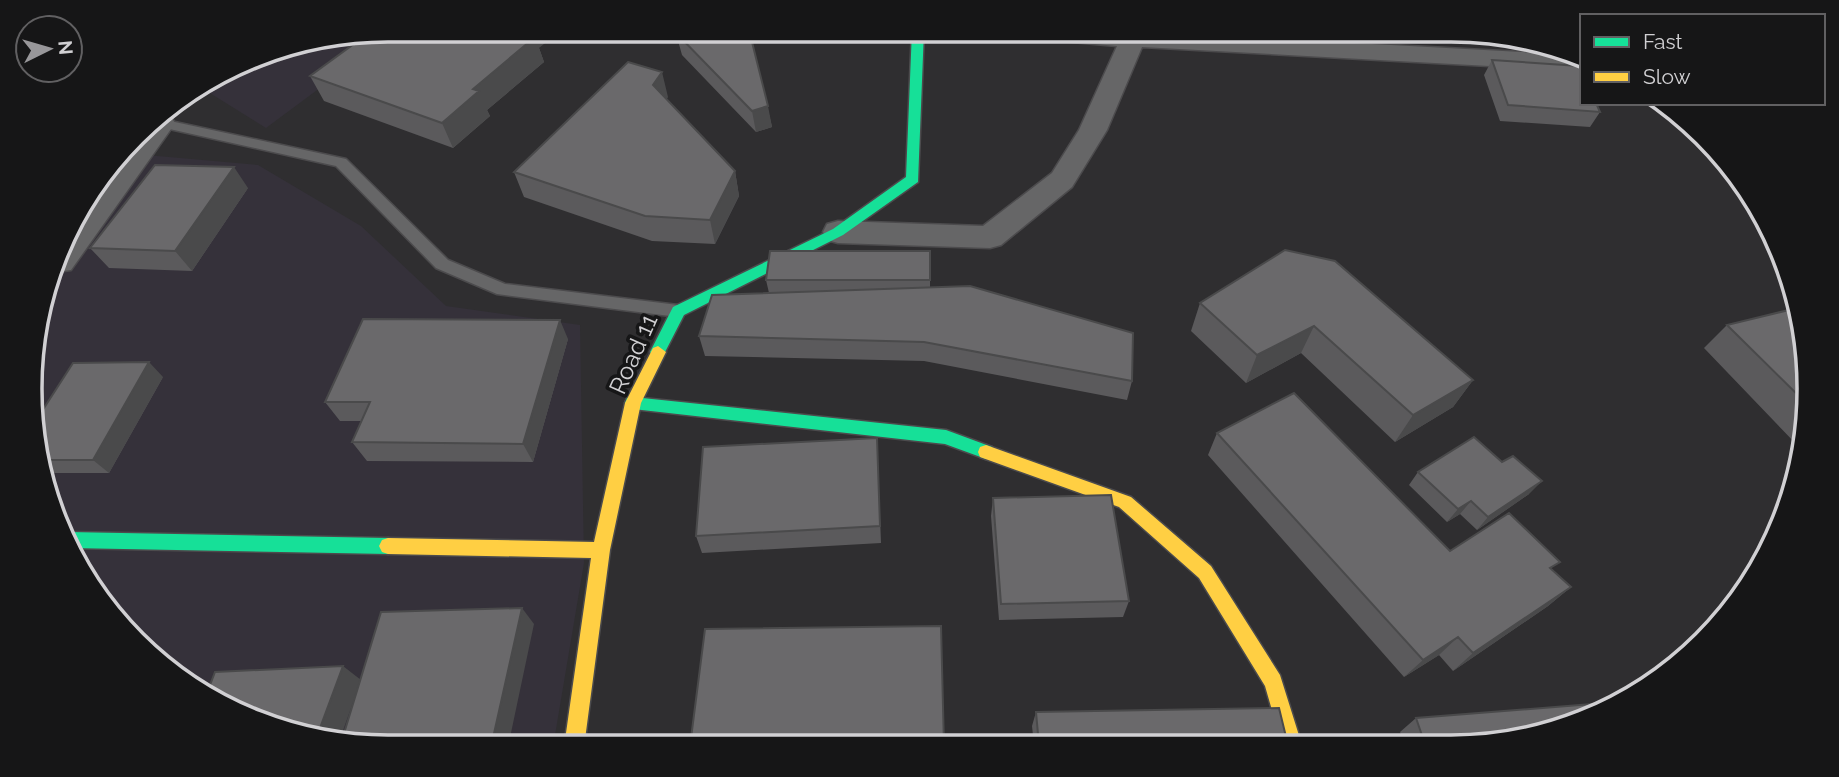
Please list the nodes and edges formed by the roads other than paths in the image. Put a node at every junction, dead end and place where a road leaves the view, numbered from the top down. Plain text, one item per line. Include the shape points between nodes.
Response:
1 (918, 42) edge
2 (1132, 42) edge
3 (1296, 42) edge
4 (1567, 62) edge
5 (164, 125) edge
6 (136, 151) edge
7 (838, 232) junction
8 (77, 237) edge
9 (678, 311) junction
10 (633, 403) junction
11 (77, 540) edge
12 (601, 550) junction
13 (576, 735) edge
14 (1289, 735) edge

1 - 7 street, Road 11 via 913,179
2 - 7 street via 1093,130 1062,180 990,237
3 - 4 street
5 - 9 lane via 341,162 442,264 503,290
6 - 8 street
7 - 9 street, Road 11
9 - 10 street, Road 11
10 - 12 street, Road 11
10 - 14 street via 946,437 1125,502 1205,572 1273,682
11 - 12 street
12 - 13 street, Road 11

